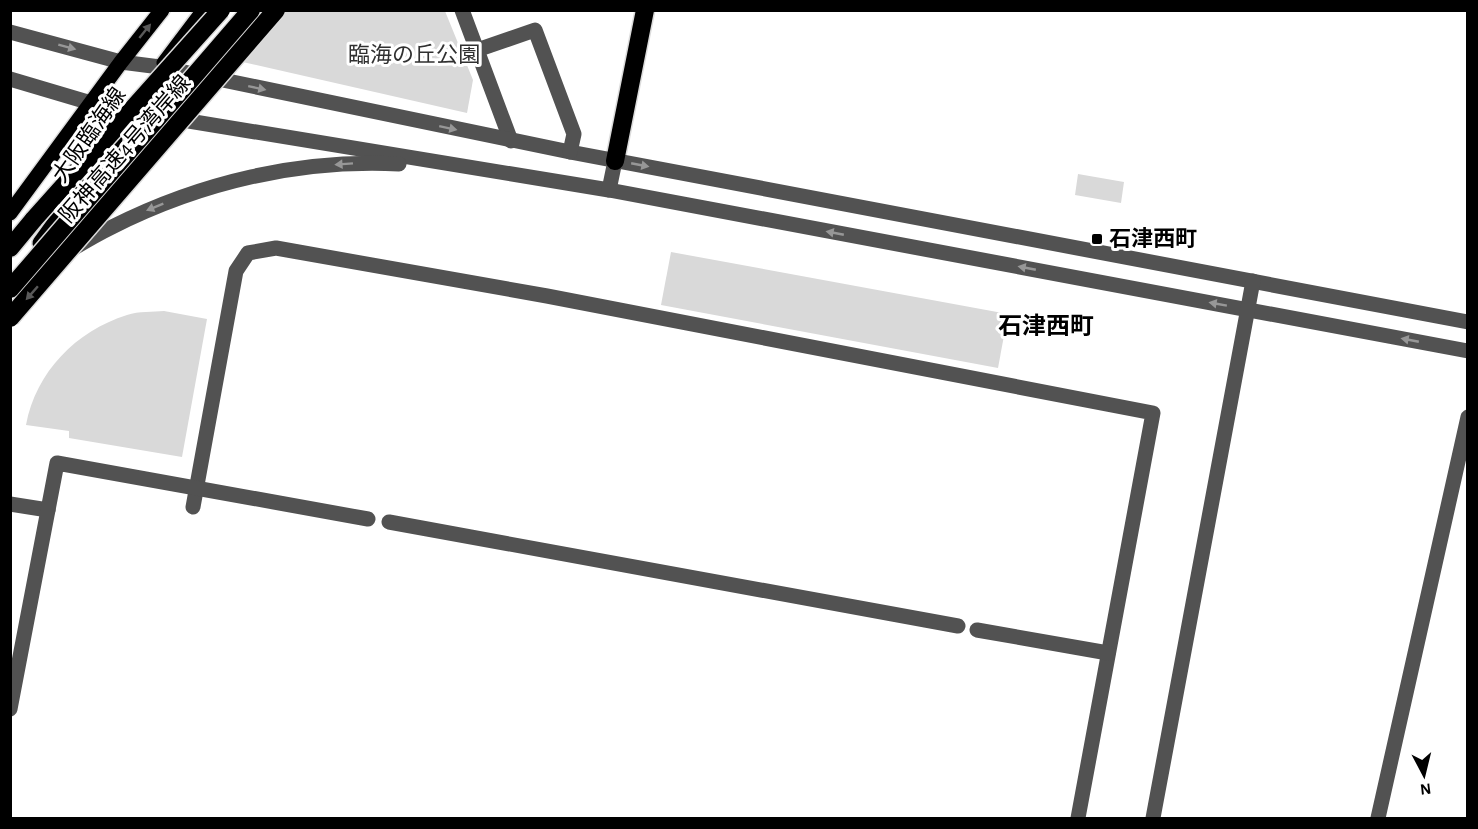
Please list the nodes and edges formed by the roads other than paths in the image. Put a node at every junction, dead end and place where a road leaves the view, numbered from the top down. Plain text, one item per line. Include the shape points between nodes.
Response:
1 (162, 10) edge
2 (204, 10) edge
3 (221, 10) edge
4 (250, 10) edge
5 (276, 10) edge
6 (462, 10) edge
7 (645, 10) edge
8 (10, 32) edge
9 (477, 50) junction
10 (121, 62) junction
11 (160, 67) junction
12 (10, 79) edge
13 (91, 103) junction
14 (134, 112) junction
15 (511, 141) junction
16 (570, 152) junction
17 (615, 161) junction
18 (486, 169) junction
19 (609, 190) junction
20 (10, 213) edge
21 (10, 248) edge
22 (1253, 281) junction
23 (10, 286) edge
24 (1248, 309) junction
25 (10, 318) edge
26 (1467, 322) edge
27 (1467, 351) edge
28 (1467, 417) edge
29 (196, 487) junction
30 (10, 504) edge
31 (192, 507) dead end
32 (48, 510) junction
33 (368, 519) dead end
34 (389, 522) dead end
35 (958, 626) dead end
36 (977, 630) dead end
37 (1108, 653) junction
38 (10, 709) edge
39 (1078, 819) edge
40 (1153, 819) edge
41 (1378, 819) edge

10 -> 1 main road, 大阪臨海線
2 - 11 main road, 大阪臨海線
3 - 21 highway, bridge
4 - 23 highway, 阪神高速4号湾岸線, bridge
5 -> 25 highway, 阪神高速4号湾岸線, bridge
6 - 9 street
7 - 17 highway
8 -> 10 street
9 - 15 street
9 - 16 street via 535,30 574,134
10 - 11 street
10 - 13 main road, 大阪臨海線
11 - 14 main road, 大阪臨海線
11 -> 15 street
12 - 13 street
13 - 14 street
13 - 20 main road, 大阪臨海線
14 - 18 street
14 - 23 main road, 大阪臨海線
15 - 16 street
16 - 17 street
17 - 19 street
17 -> 22 street
18 - 19 street
18 -> 23 street via 367,162 243,178 144,212
24 -> 19 street
22 - 24 street
22 - 26 street
27 -> 24 street
24 - 40 street
28 - 41 street
29 - 31 street
29 - 32 street via 57,463
29 - 33 street
29 - 37 street via 236,271 248,253 276,248 547,296 1153,413
30 - 32 street
32 - 38 street
34 - 35 street
36 - 37 street
37 - 39 street

